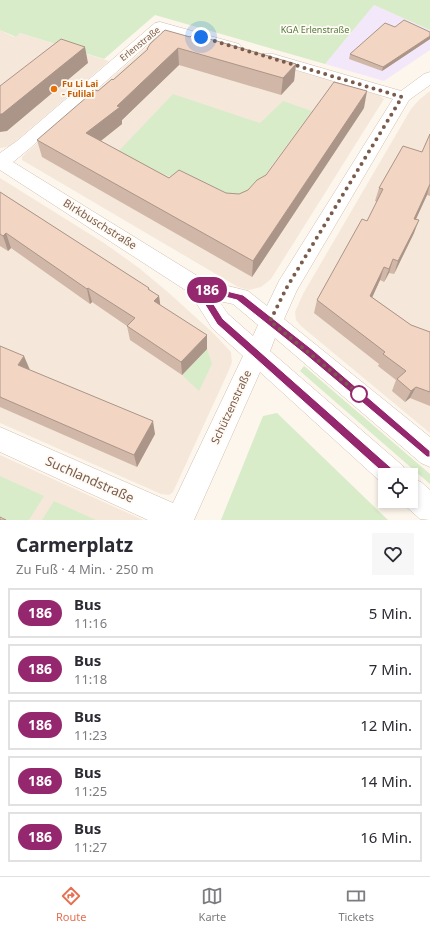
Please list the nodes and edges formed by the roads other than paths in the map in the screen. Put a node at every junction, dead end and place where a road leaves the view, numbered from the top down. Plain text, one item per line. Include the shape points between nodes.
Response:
1 (430, 78) edge
2 (402, 97) junction
3 (0, 162) edge
4 (198, 287) junction
5 (270, 321) junction
6 (256, 353) junction
7 (0, 439) edge
8 (430, 454) edge
9 (385, 468) edge
10 (418, 498) edge
11 (430, 509) edge
12 (180, 520) edge

1 - 2 street, Schützenstraße
2 - 3 street, Erlenstraße via 160,26
2 - 5 street, Schützenstraße via 287,287
3 - 4 street, Birkbuschstraße
4 - 5 street, Birkbuschstraße via 240,298
4 - 6 street, Birkbuschstraße via 220,321
5 - 6 street, Schützenstraße
5 - 8 street, Birkbuschstraße
6 - 9 street, Birkbuschstraße
6 - 12 street, Schützenstraße
7 - 12 street, Suchlandstraße
10 - 11 street

